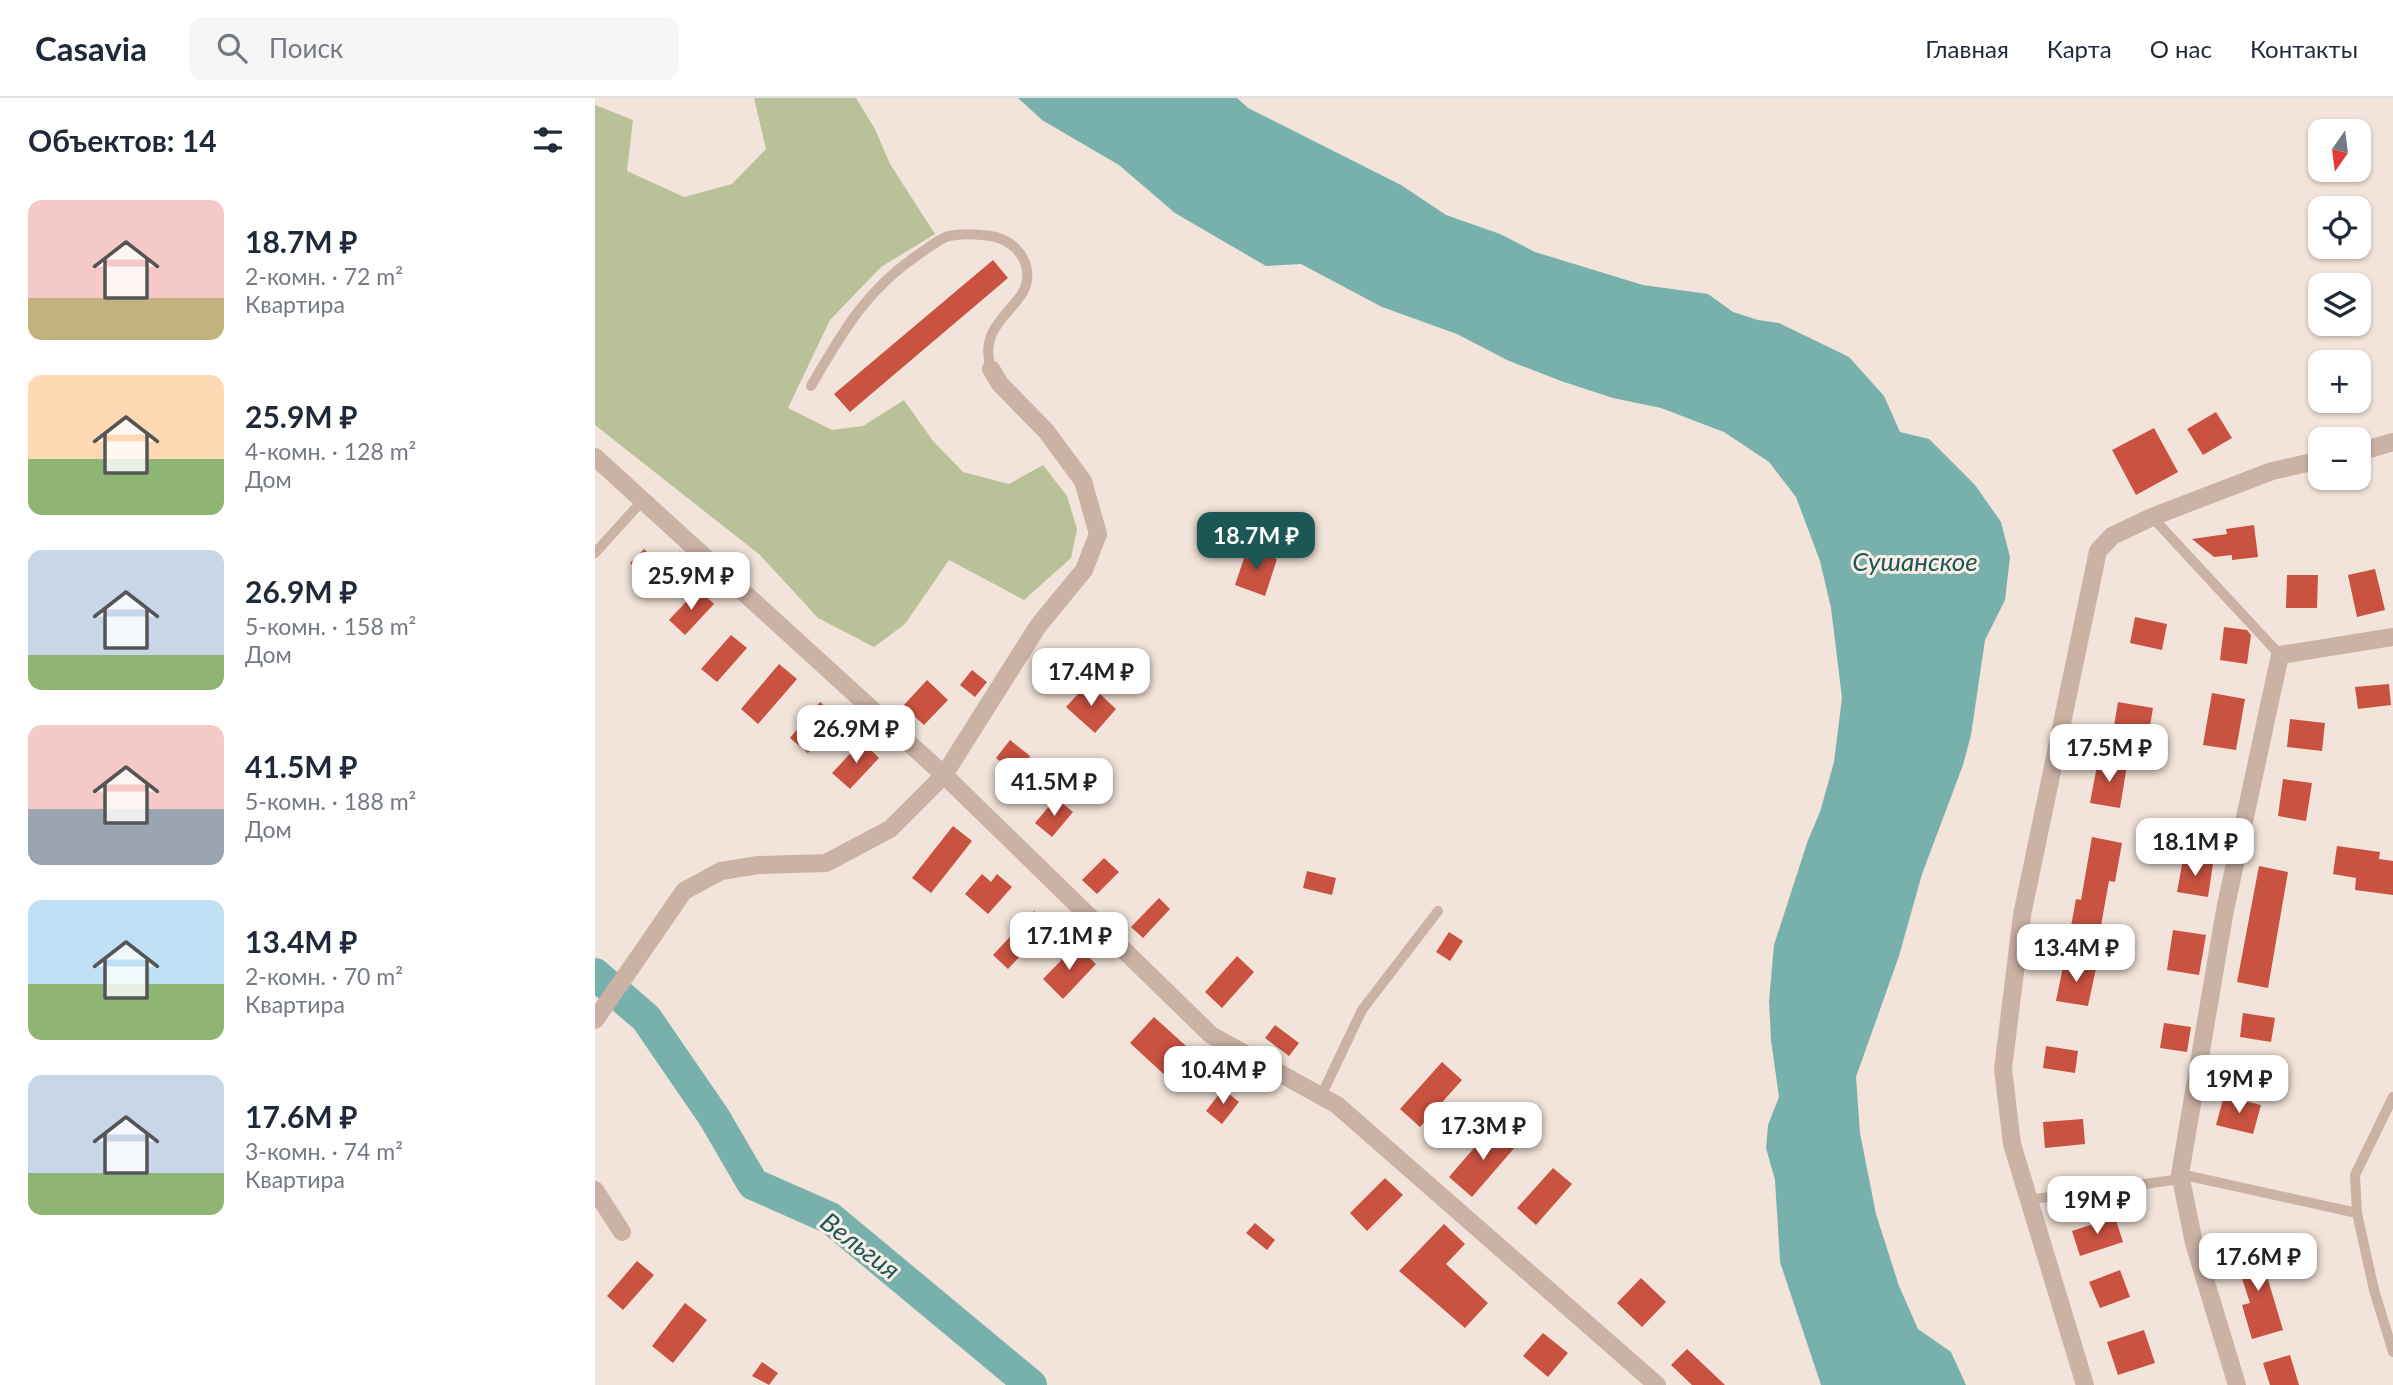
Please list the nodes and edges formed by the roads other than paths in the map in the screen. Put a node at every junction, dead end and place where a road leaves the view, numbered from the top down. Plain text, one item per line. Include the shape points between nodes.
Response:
1 (991, 369) joint
2 (811, 386) dead end
3 (2393, 442) edge
4 (2371, 448) edge
5 (595, 457) edge
6 (2308, 463) edge
7 (642, 501) junction
8 (2152, 517) junction
9 (595, 553) edge
10 (2393, 639) edge
11 (2280, 655) junction
12 (944, 775) junction
13 (1438, 911) dead end
14 (595, 1020) edge
15 (1321, 1096) junction
16 (2393, 1097) edge
17 (2181, 1176) junction
18 (595, 1190) edge
19 (2027, 1200) junction
20 (2357, 1213) junction
21 (622, 1232) dead end
22 (2393, 1352) edge
23 (1657, 1385) edge
24 (2085, 1385) edge
25 (2237, 1385) edge

1 - 2 lane via 986,352 993,328 1022,293 1028,280 1026,266 1021,252 1000,237 946,236 897,268 855,312
1 - 12 street via 1083,481 1098,534 1084,570 1038,626
3 - 4 street
5 - 7 street
6 - 8 street via 2273,471
7 - 9 lane
7 - 12 street
8 - 11 lane
8 - 19 street via 2112,536 2098,551 2022,915 2003,1069 2012,1144
10 - 11 street
11 - 17 street via 2225,910
12 - 14 street via 890,829 826,863 721,871 684,891
12 - 15 street via 1211,1035
13 - 15 lane via 1362,1010
15 - 23 street
16 - 20 lane via 2355,1175
17 - 19 lane
17 - 20 lane
17 - 25 street via 2194,1243
18 - 21 street
19 - 24 street
20 - 22 lane

